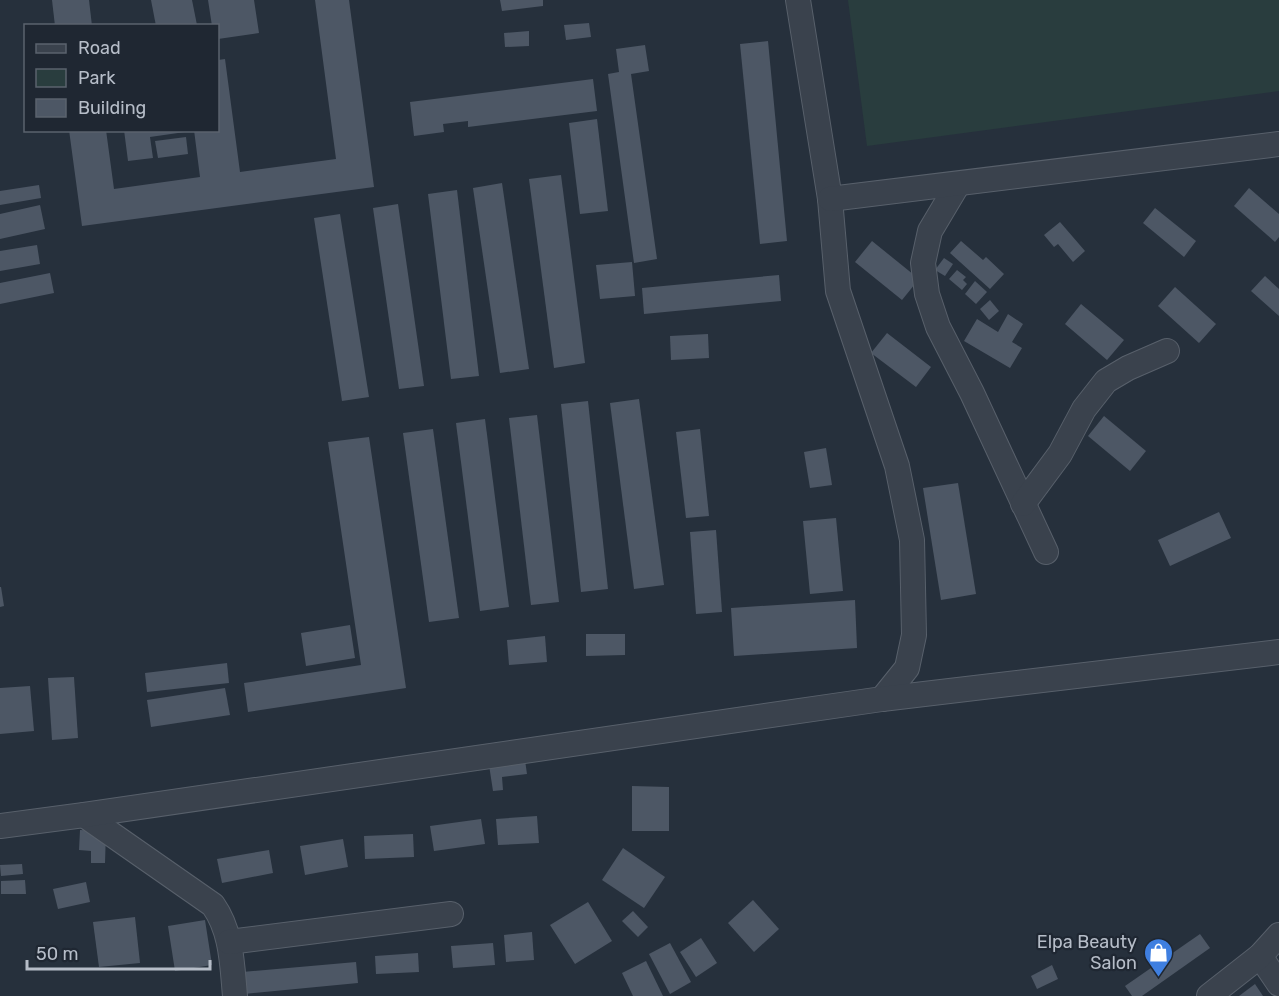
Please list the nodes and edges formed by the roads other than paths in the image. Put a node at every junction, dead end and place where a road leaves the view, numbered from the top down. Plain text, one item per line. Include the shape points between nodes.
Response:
1 (798, 0) edge
2 (1279, 144) edge
3 (958, 184) junction
4 (830, 199) junction
5 (1167, 351) dead end
6 (1023, 504) junction
7 (1046, 552) dead end
8 (1279, 652) edge
9 (882, 699) junction
10 (84, 816) junction
11 (0, 826) edge
12 (451, 914) dead end
13 (1279, 935) edge
14 (229, 942) junction
15 (1260, 956) junction
16 (1279, 984) edge
17 (235, 996) edge
18 (1209, 996) edge

1 - 4 street
2 - 3 street
3 - 4 street
3 - 6 street via 930,231 923,263 927,294 938,327
4 - 9 street via 838,291 897,466 912,540 914,635 906,668
5 - 6 street via 1106,381
6 - 7 street
8 - 9 street
9 - 10 street
10 - 11 street
10 - 14 street via 213,905
12 - 14 street
13 - 15 street
14 - 17 street
15 - 16 street
15 - 18 street

